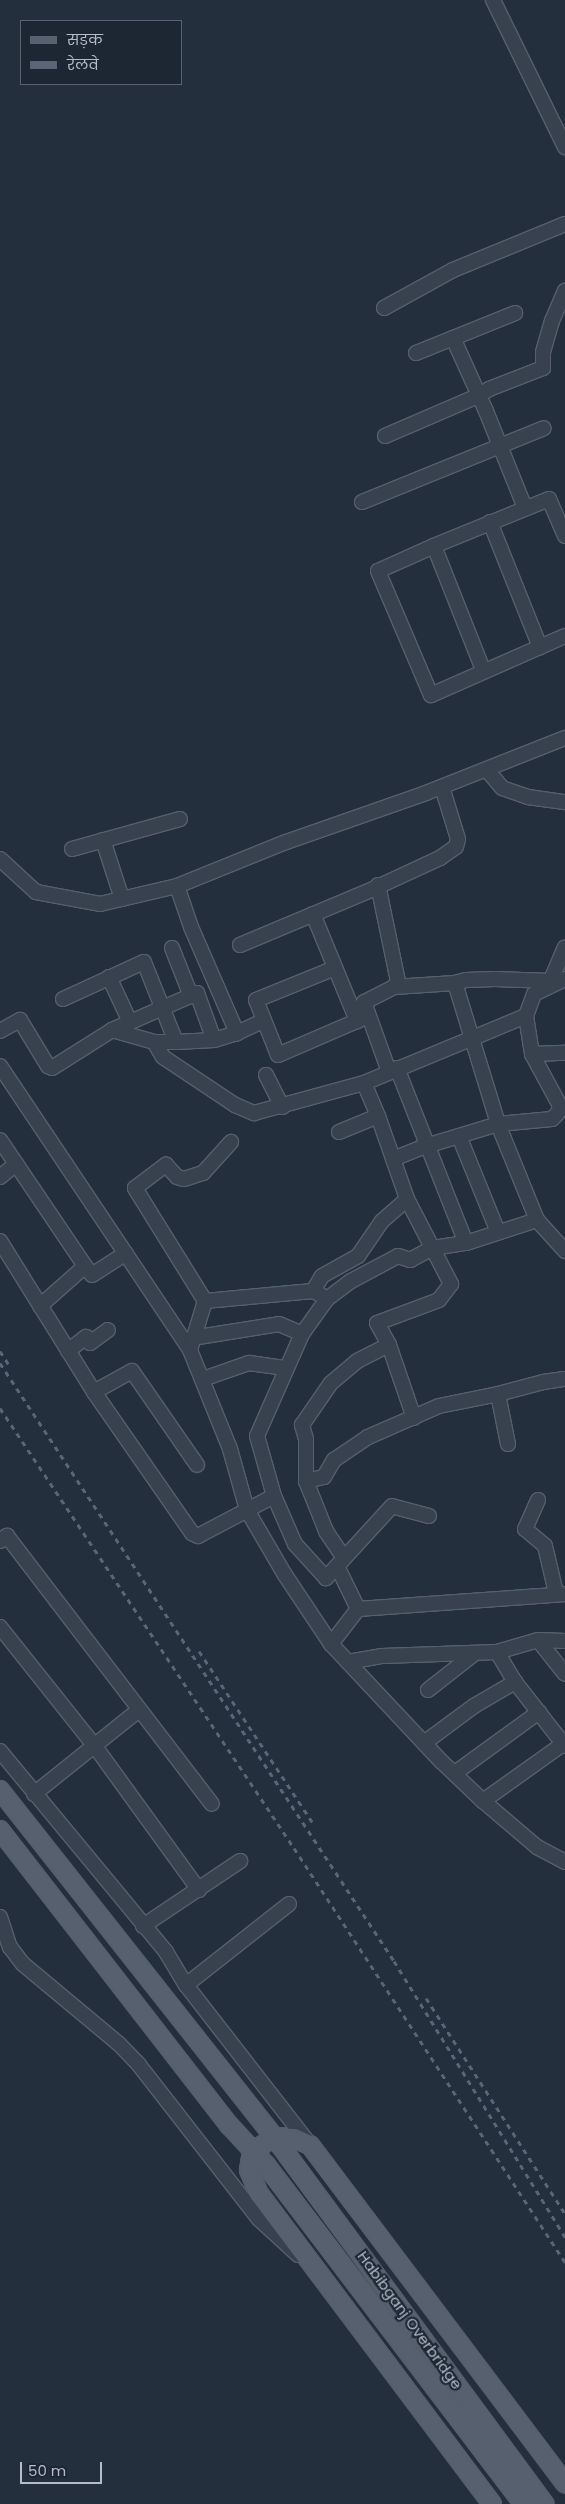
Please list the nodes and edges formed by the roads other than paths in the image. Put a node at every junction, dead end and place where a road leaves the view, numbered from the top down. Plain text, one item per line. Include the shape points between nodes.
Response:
1 (493, 0) edge
2 (565, 147) edge
3 (565, 224) edge
4 (565, 290) edge
5 (384, 308) dead end
6 (515, 314) dead end
7 (453, 338) junction
8 (416, 353) dead end
9 (478, 396) junction
10 (544, 428) dead end
11 (385, 436) dead end
12 (500, 446) junction
13 (362, 502) dead end
14 (525, 508) junction
15 (490, 522) junction
16 (565, 536) edge
17 (434, 546) junction
18 (565, 636) edge
19 (540, 647) junction
20 (483, 670) junction
21 (565, 738) edge
22 (487, 770) junction
23 (442, 787) junction
24 (565, 802) edge
25 (180, 819) dead end
26 (103, 840) junction
27 (72, 849) dead end
28 (0, 859) edge
29 (378, 885) junction
30 (177, 886) junction
31 (122, 899) junction
32 (313, 914) junction
33 (240, 944) dead end
34 (565, 947) edge
35 (172, 948) dead end
36 (335, 968) junction
37 (109, 977) junction
38 (565, 979) edge
39 (455, 983) junction
40 (549, 984) junction
41 (394, 987) junction
42 (191, 996) junction
43 (63, 999) dead end
44 (164, 1008) junction
45 (526, 1016) junction
46 (362, 1018) junction
47 (263, 1021) junction
48 (130, 1022) junction
49 (0, 1030) edge
50 (112, 1030) junction
51 (237, 1033) junction
52 (471, 1039) junction
53 (214, 1040) junction
54 (154, 1042) junction
55 (176, 1042) junction
56 (565, 1053) edge
57 (532, 1054) junction
58 (0, 1066) edge
59 (393, 1070) junction
60 (266, 1075) dead end
61 (364, 1083) junction
62 (562, 1105) edge
63 (282, 1107) junction
64 (378, 1116) junction
65 (498, 1124) junction
66 (339, 1132) dead end
67 (459, 1136) junction
68 (0, 1140) edge
69 (231, 1142) dead end
70 (426, 1146) junction
71 (393, 1159) junction
72 (16, 1164) junction
73 (0, 1177) edge
74 (407, 1199) junction
75 (537, 1220) junction
76 (498, 1232) junction
77 (0, 1241) edge
78 (466, 1243) junction
79 (433, 1248) junction
80 (565, 1251) edge
81 (126, 1253) junction
82 (85, 1266) junction
83 (313, 1291) junction
84 (327, 1299) junction
85 (205, 1301) junction
86 (40, 1306) junction
87 (108, 1330) dead end
88 (302, 1334) junction
89 (191, 1344) junction
90 (389, 1345) junction
91 (68, 1351) junction
92 (286, 1368) junction
93 (203, 1379) junction
94 (565, 1379) edge
95 (94, 1392) junction
96 (498, 1394) junction
97 (414, 1418) junction
98 (508, 1444) dead end
99 (198, 1465) dead end
100 (306, 1481) junction
101 (274, 1496) junction
102 (538, 1500) dead end
103 (246, 1510) junction
104 (429, 1516) dead end
105 (0, 1541) edge
106 (340, 1562) junction
107 (560, 1593) edge
108 (358, 1609) junction
109 (0, 1627) edge
110 (538, 1640) junction
111 (565, 1641) edge
112 (331, 1644) junction
113 (497, 1652) junction
114 (475, 1653) junction
115 (348, 1662) junction
116 (565, 1674) edge
117 (515, 1682) junction
118 (428, 1690) dead end
119 (139, 1710) junction
120 (539, 1712) junction
121 (424, 1743) junction
122 (94, 1744) junction
123 (564, 1745) edge
124 (0, 1751) edge
125 (455, 1773) junction
126 (0, 1790) edge
127 (34, 1794) junction
128 (483, 1801) junction
129 (212, 1804) dead end
130 (0, 1830) edge
131 (240, 1861) dead end
132 (565, 1862) edge
133 (199, 1890) junction
134 (289, 1904) dead end
135 (0, 1917) edge
136 (142, 1926) junction
137 (186, 1985) junction
138 (274, 2137) junction
139 (310, 2145) junction
140 (252, 2152) junction
141 (319, 2275) junction
142 (565, 2484) edge
143 (492, 2504) edge
144 (523, 2504) edge
145 (545, 2504) edge

1 - 2 street
3 - 5 street via 453,270
4 - 9 street via 545,344 543,368
6 - 7 street
7 - 8 street
7 - 9 street
9 - 11 street
9 - 12 street
10 - 12 street
12 - 13 street
12 - 14 street
14 - 15 street
14 - 16 street via 549,499
15 - 17 street
15 - 19 street
17 - 20 street
17 - 20 street via 378,571 431,695
18 - 19 street
19 - 20 street
21 - 22 street
22 - 23 street
22 - 24 street via 502,788 528,797
23 - 29 street via 458,839 456,847 440,858
23 - 30 street via 286,842
25 - 26 street
26 - 27 street
26 - 31 street
28 - 31 street via 36,892 100,904
29 - 32 street
29 - 41 street via 398,982
30 - 31 street
30 - 51 street via 191,927
32 - 33 street
32 - 36 street
34 - 40 street
35 - 42 street
36 - 46 street
36 - 47 street via 256,1000
37 - 43 street
37 - 44 street via 144,962
37 - 48 street
38 - 40 street
39 - 40 street via 495,979
39 - 41 street
39 - 52 street
40 - 45 street via 534,994
41 - 46 street via 364,1002
42 - 44 street
42 - 53 street via 197,993
44 - 48 street
44 - 55 street
45 - 52 street
45 - 57 street
46 - 47 street via 278,1055
46 - 59 street
47 - 51 street
48 - 50 street
49 - 50 street via 20,1020 52,1068
50 - 54 street
51 - 53 street
52 - 59 street
52 - 65 street
53 - 55 street
54 - 55 street
54 - 63 street via 163,1057 235,1106 254,1113
56 - 57 street
57 - 62 street
58 - 81 street
59 - 61 street
59 - 70 street
60 - 63 street
61 - 63 street
61 - 64 street
62 - 65 street via 552,1119
64 - 66 street
64 - 71 street
65 - 67 street
65 - 75 street
67 - 70 street
67 - 76 street
68 - 72 street
69 - 85 street via 203,1173 184,1179 177,1177 166,1165 135,1188
70 - 71 street
70 - 78 street
71 - 74 street
72 - 73 street
72 - 82 street
74 - 79 street
74 - 83 street via 382,1221 358,1256 322,1276
75 - 76 street
75 - 80 street
76 - 78 street
77 - 86 street
78 - 79 street
79 - 84 street via 410,1260 398,1256 351,1281
79 - 90 street via 451,1284 439,1300 377,1323
81 - 82 street via 92,1275
81 - 89 street
82 - 86 street
83 - 84 street
83 - 85 street
84 - 88 street
85 - 89 street
86 - 91 street
87 - 91 street via 90,1343 86,1337
88 - 89 street via 279,1324
88 - 92 street
89 - 93 street
90 - 97 street
90 - 100 street via 357,1361 331,1384 302,1425 306,1439
91 - 95 street
92 - 93 street via 249,1363
92 - 101 street via 257,1436
93 - 103 street via 230,1449
94 - 96 street
95 - 99 street via 132,1370
95 - 103 street via 192,1533 198,1536
96 - 97 street via 439,1406
96 - 98 street
97 - 100 street via 368,1437 334,1460 324,1477
100 - 106 street
101 - 103 street
101 - 106 street via 295,1544 321,1575 326,1578
102 - 107 street via 525,1529 544,1546
103 - 112 street
104 - 106 street via 392,1506
105 - 119 street via 6,1536
106 - 108 street
107 - 108 street
108 - 112 street
109 - 122 street
110 - 111 street
110 - 113 street
110 - 116 street
112 - 115 street
113 - 114 street
113 - 117 street
114 - 115 street via 382,1656
114 - 118 street
115 - 121 street
117 - 120 street
117 - 121 street via 474,1706
119 - 122 street
119 - 129 street
120 - 123 street
120 - 125 street
121 - 125 street
122 - 127 street
122 - 133 street
123 - 128 street
124 - 127 street
125 - 128 street
126 - 138 main road, Habibganj Overbridge
127 - 136 street
128 - 132 street via 537,1847
130 - 140 main road, Habibganj Overbridge
131 - 133 street
133 - 136 street
134 - 137 street
135 - 141 street via 10,1947 23,1964 119,2044 259,2219
136 - 137 street via 170,1958
137 - 139 street
138 - 139 main road via 294,2138
138 - 140 main road
138 - 145 main road, Habibganj Overbridge
139 - 142 main road
140 - 141 main road via 249,2170 259,2194
140 - 144 main road, Habibganj Overbridge via 266,2165
141 - 143 main road

